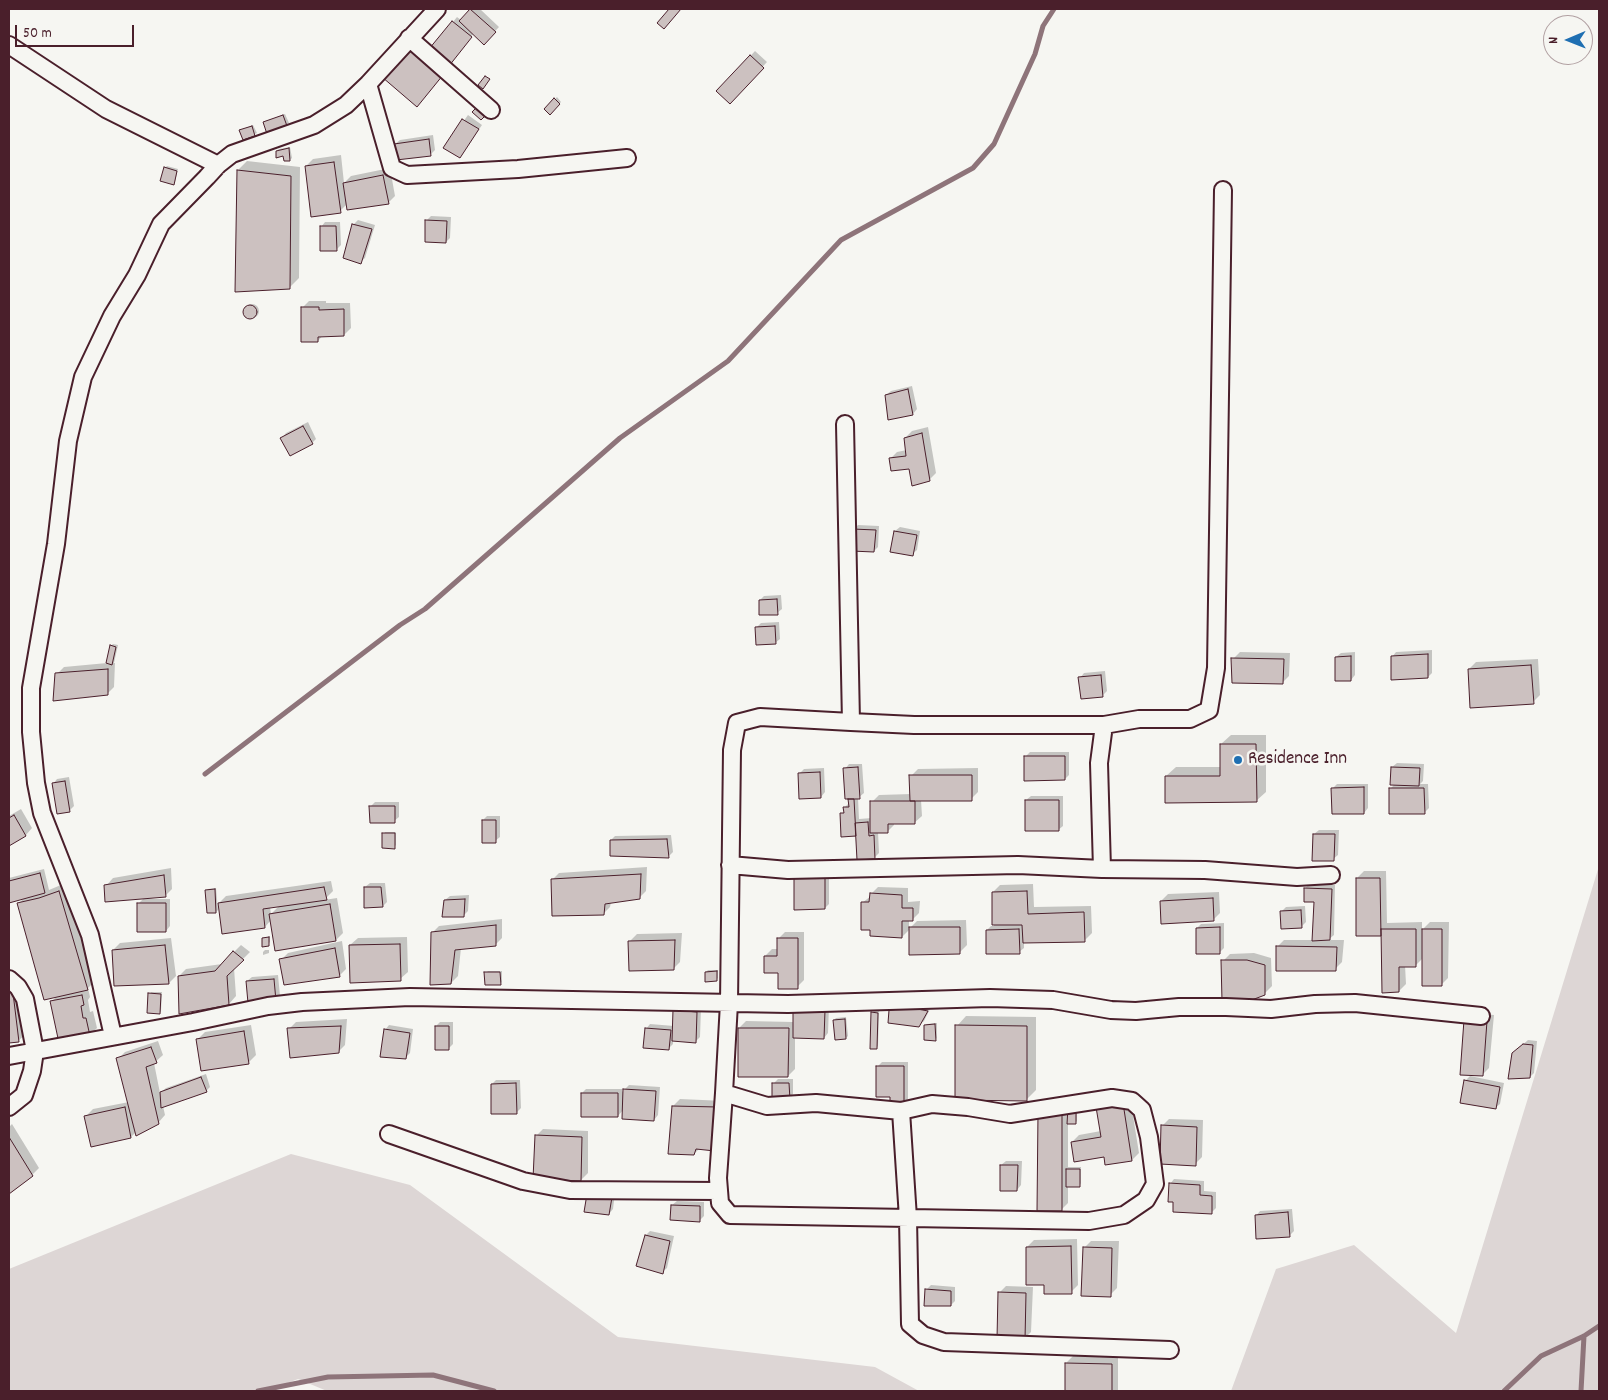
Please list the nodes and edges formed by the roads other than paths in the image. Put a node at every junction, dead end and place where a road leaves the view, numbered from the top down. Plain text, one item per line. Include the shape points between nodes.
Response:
1 (437, 9) edge
2 (408, 38) junction
3 (9, 45) edge
4 (368, 84) junction
5 (491, 110) dead end
6 (628, 158) dead end
7 (218, 165) junction
8 (1223, 190) dead end
9 (845, 424) dead end
10 (851, 722) junction
11 (1104, 725) junction
12 (730, 865) junction
13 (1102, 870) junction
14 (1331, 875) dead end
15 (9, 980) edge
16 (729, 1003) junction
17 (1482, 1016) dead end
18 (113, 1036) junction
19 (34, 1051) junction
20 (9, 1056) edge
21 (724, 1093) junction
22 (9, 1107) edge
23 (901, 1111) junction
24 (390, 1134) dead end
25 (719, 1191) junction
26 (908, 1218) junction
27 (1170, 1350) dead end

1 - 2 street
2 - 4 street
2 - 5 street
3 - 7 street via 106,109
4 - 6 street via 392,168 407,175 518,169
4 - 7 street via 346,105 314,125 232,154
7 - 18 street via 162,224 83,377 68,441 56,544 31,688 31,732 42,813 90,935
8 - 11 street via 1216,658 1210,710 1190,719 1139,719
9 - 10 street
10 - 11 street
10 - 12 street via 760,717 737,723 732,750
11 - 13 street via 1099,763
12 - 13 street via 788,870 1018,865
12 - 16 street
13 - 14 street via 1205,870 1297,878
15 - 19 street via 25,998
16 - 17 street via 990,998 1053,1000 1136,1011 1178,1007 1271,1009 1355,1003
16 - 18 street via 410,997 302,1002
16 - 21 street
18 - 19 street
19 - 20 street
19 - 22 street via 24,1095
21 - 23 street via 767,1106 816,1103
21 - 25 street
23 - 26 street
23 - 26 street via 932,1104 1010,1114 1112,1098 1132,1100 1142,1110 1155,1184 1146,1200 1124,1215 1089,1221
24 - 25 street via 523,1181 570,1190
25 - 26 street via 720,1203 730,1215
26 - 27 street via 910,1324 923,1336 944,1342

